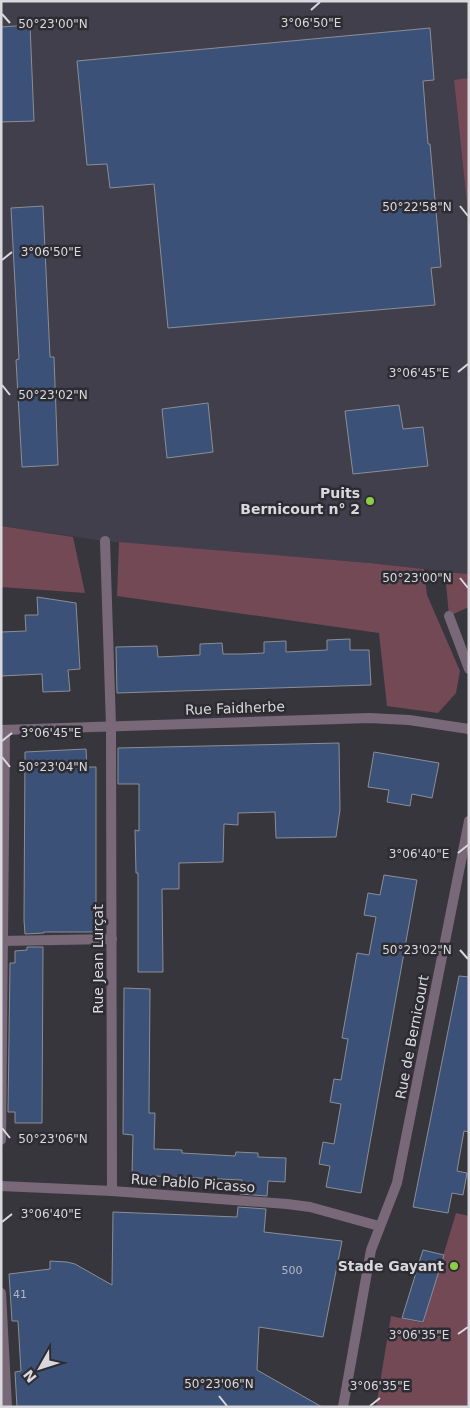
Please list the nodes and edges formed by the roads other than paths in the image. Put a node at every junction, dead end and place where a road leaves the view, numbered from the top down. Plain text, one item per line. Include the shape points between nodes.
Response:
1 (105, 541) dead end
2 (449, 616) dead end
3 (469, 669) edge
4 (111, 726) junction
5 (469, 729) edge
6 (3, 730) edge
7 (469, 822) edge
8 (112, 939) junction
9 (2, 941) edge
10 (1, 1140) edge
11 (1, 1186) edge
12 (112, 1191) junction
13 (380, 1226) junction
14 (1, 1293) edge
15 (7, 1407) edge
16 (343, 1407) edge

1 - 4 street, Rue Jean Lurçat
2 - 3 street
4 - 5 street, Rue Faidherbe via 369,718
4 - 6 street, Rue Faidherbe
4 - 8 street, Rue Jean Lurçat
6 - 9 street
7 - 13 street, Rue de Bernicourt via 397,1183
8 - 9 street
8 - 12 street, Rue Jean Lurçat
9 - 10 street
11 - 12 street, Rue Pablo Picasso
12 - 13 street, Rue Pablo Picasso via 310,1207
13 - 16 street, Rue de Bernicourt via 371,1250
14 - 15 street

